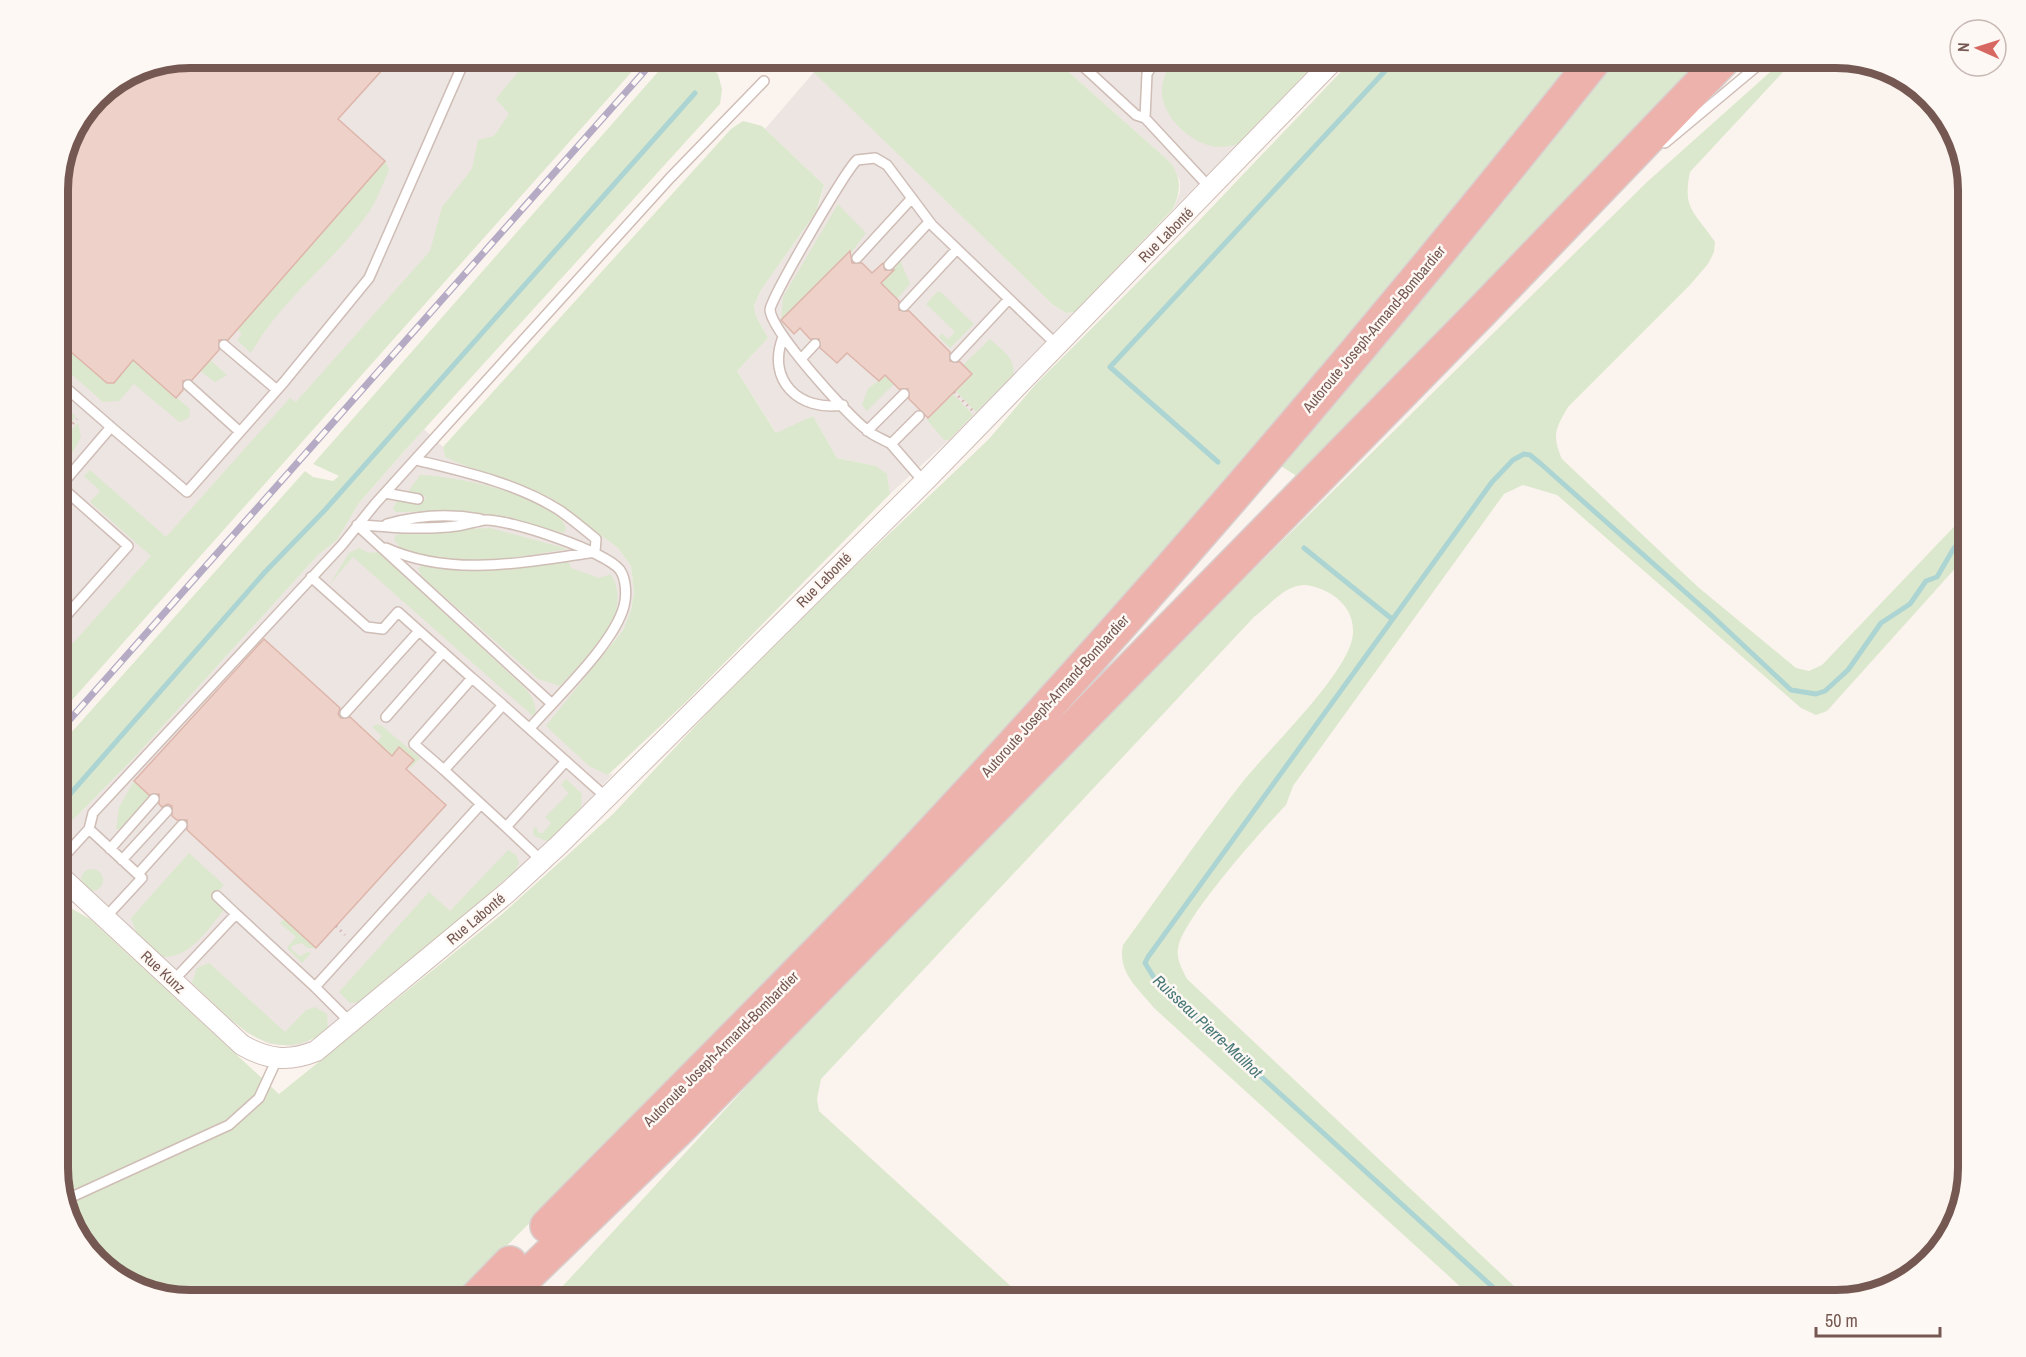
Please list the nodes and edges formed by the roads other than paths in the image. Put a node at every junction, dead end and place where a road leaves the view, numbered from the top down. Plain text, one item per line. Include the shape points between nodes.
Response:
1 (461, 68) edge
2 (1085, 68) edge
3 (1151, 68) edge
4 (1326, 68) edge
5 (1588, 68) edge
6 (1716, 68) edge
7 (1755, 68) edge
8 (764, 81) dead end
9 (1145, 118) junction
10 (1659, 148) dead end
11 (1632, 170) dead end
12 (1211, 189) junction
13 (912, 198) junction
14 (1570, 221) junction
15 (929, 222) junction
16 (957, 249) junction
17 (857, 258) dead end
18 (889, 266) dead end
19 (1009, 299) junction
20 (904, 306) dead end
21 (783, 337) junction
22 (815, 344) dead end
23 (224, 345) dead end
24 (1057, 345) junction
25 (955, 357) dead end
26 (801, 359) junction
27 (188, 385) dead end
28 (68, 390) edge
29 (277, 390) junction
30 (904, 394) dead end
31 (843, 405) junction
32 (919, 416) dead end
33 (111, 427) junction
34 (867, 431) junction
35 (240, 432) junction
36 (891, 444) junction
37 (416, 460) junction
38 (68, 475) edge
39 (924, 482) junction
40 (385, 493) junction
41 (68, 495) edge
42 (418, 499) dead end
43 (357, 525) junction
44 (378, 544) junction
45 (595, 552) junction
46 (311, 577) junction
47 (68, 614) edge
48 (419, 631) junction
49 (443, 652) junction
50 (472, 678) junction
51 (552, 703) junction
52 (503, 705) junction
53 (345, 713) dead end
54 (386, 717) dead end
55 (530, 728) junction
56 (566, 761) junction
57 (444, 770) junction
58 (607, 798) junction
59 (154, 799) dead end
60 (481, 804) junction
61 (167, 811) dead end
62 (182, 825) dead end
63 (507, 827) junction
64 (89, 829) junction
65 (110, 849) junction
66 (122, 860) junction
67 (542, 861) junction
68 (68, 863) edge
69 (138, 874) junction
70 (68, 885) edge
71 (217, 896) dead end
72 (236, 915) junction
73 (105, 918) junction
74 (173, 981) junction
75 (315, 987) junction
76 (351, 1024) junction
77 (277, 1059) junction
78 (682, 1126) junction
79 (72, 1197) edge
80 (484, 1290) edge
81 (512, 1290) edge
82 (542, 1290) edge

1 - 29 lane via 369,278
2 - 9 lane via 1136,115
3 - 9 lane
4 - 12 street, Rue Labonté
5 - 80 highway, Autoroute Joseph-Armand-Bombardier via 1364,343 1090,657 896,871
6 - 14 highway, Autoroute Joseph-Armand-Bombardier
7 - 10 lane
8 - 37 lane via 670,178
9 - 12 lane
11 - 14 lane
12 - 24 street, Rue Labonté
13 - 15 lane
13 - 17 lane
13 - 21 lane via 882,160 866,157 851,165 771,301 772,317
14 - 78 highway, Autoroute Joseph-Armand-Bombardier
15 - 16 lane
15 - 18 lane
16 - 19 lane
16 - 20 lane
19 - 24 lane
19 - 25 lane
21 - 26 lane
21 - 31 lane via 777,364 783,385 803,398
22 - 26 lane
23 - 29 lane
24 - 39 street, Rue Labonté
26 - 31 lane
27 - 35 lane
28 - 33 lane
29 - 35 lane
30 - 34 lane
31 - 34 lane
32 - 36 lane
33 - 35 lane via 187,492
33 - 38 lane
34 - 36 lane
36 - 39 lane
37 - 40 lane
37 - 45 lane via 499,482 536,497 596,538
39 - 58 street, Rue Labonté
40 - 42 lane
40 - 43 lane
41 - 47 lane via 128,546
43 - 44 lane
43 - 45 lane via 414,529 485,520
43 - 46 lane
44 - 45 lane via 419,561 461,566
44 - 51 lane
45 - 51 lane via 621,571 624,604 617,626
46 - 48 lane via 368,627 382,629 398,612
46 - 64 lane via 93,813
48 - 49 lane
48 - 53 lane
49 - 50 lane
49 - 54 lane
50 - 52 lane
50 - 57 lane via 414,744
51 - 55 lane
52 - 55 lane
52 - 57 lane
55 - 56 lane
56 - 58 lane
56 - 63 lane
57 - 60 lane
58 - 67 street, Rue Labonté
59 - 65 lane
60 - 63 lane
60 - 75 lane
61 - 66 lane
62 - 69 lane
63 - 67 lane
64 - 65 lane
64 - 68 lane
65 - 66 lane
66 - 69 lane
67 - 76 street, Rue Labonté
69 - 73 lane via 142,878
70 - 73 street, Rue Kunz
71 - 72 lane
72 - 74 lane
72 - 75 lane
73 - 74 street, Rue Kunz
74 - 77 street, Rue Kunz via 242,1045
75 - 76 lane
76 - 77 street, Rue Labonté via 316,1051
77 - 79 lane via 259,1098 229,1125
78 - 81 highway
78 - 82 highway

